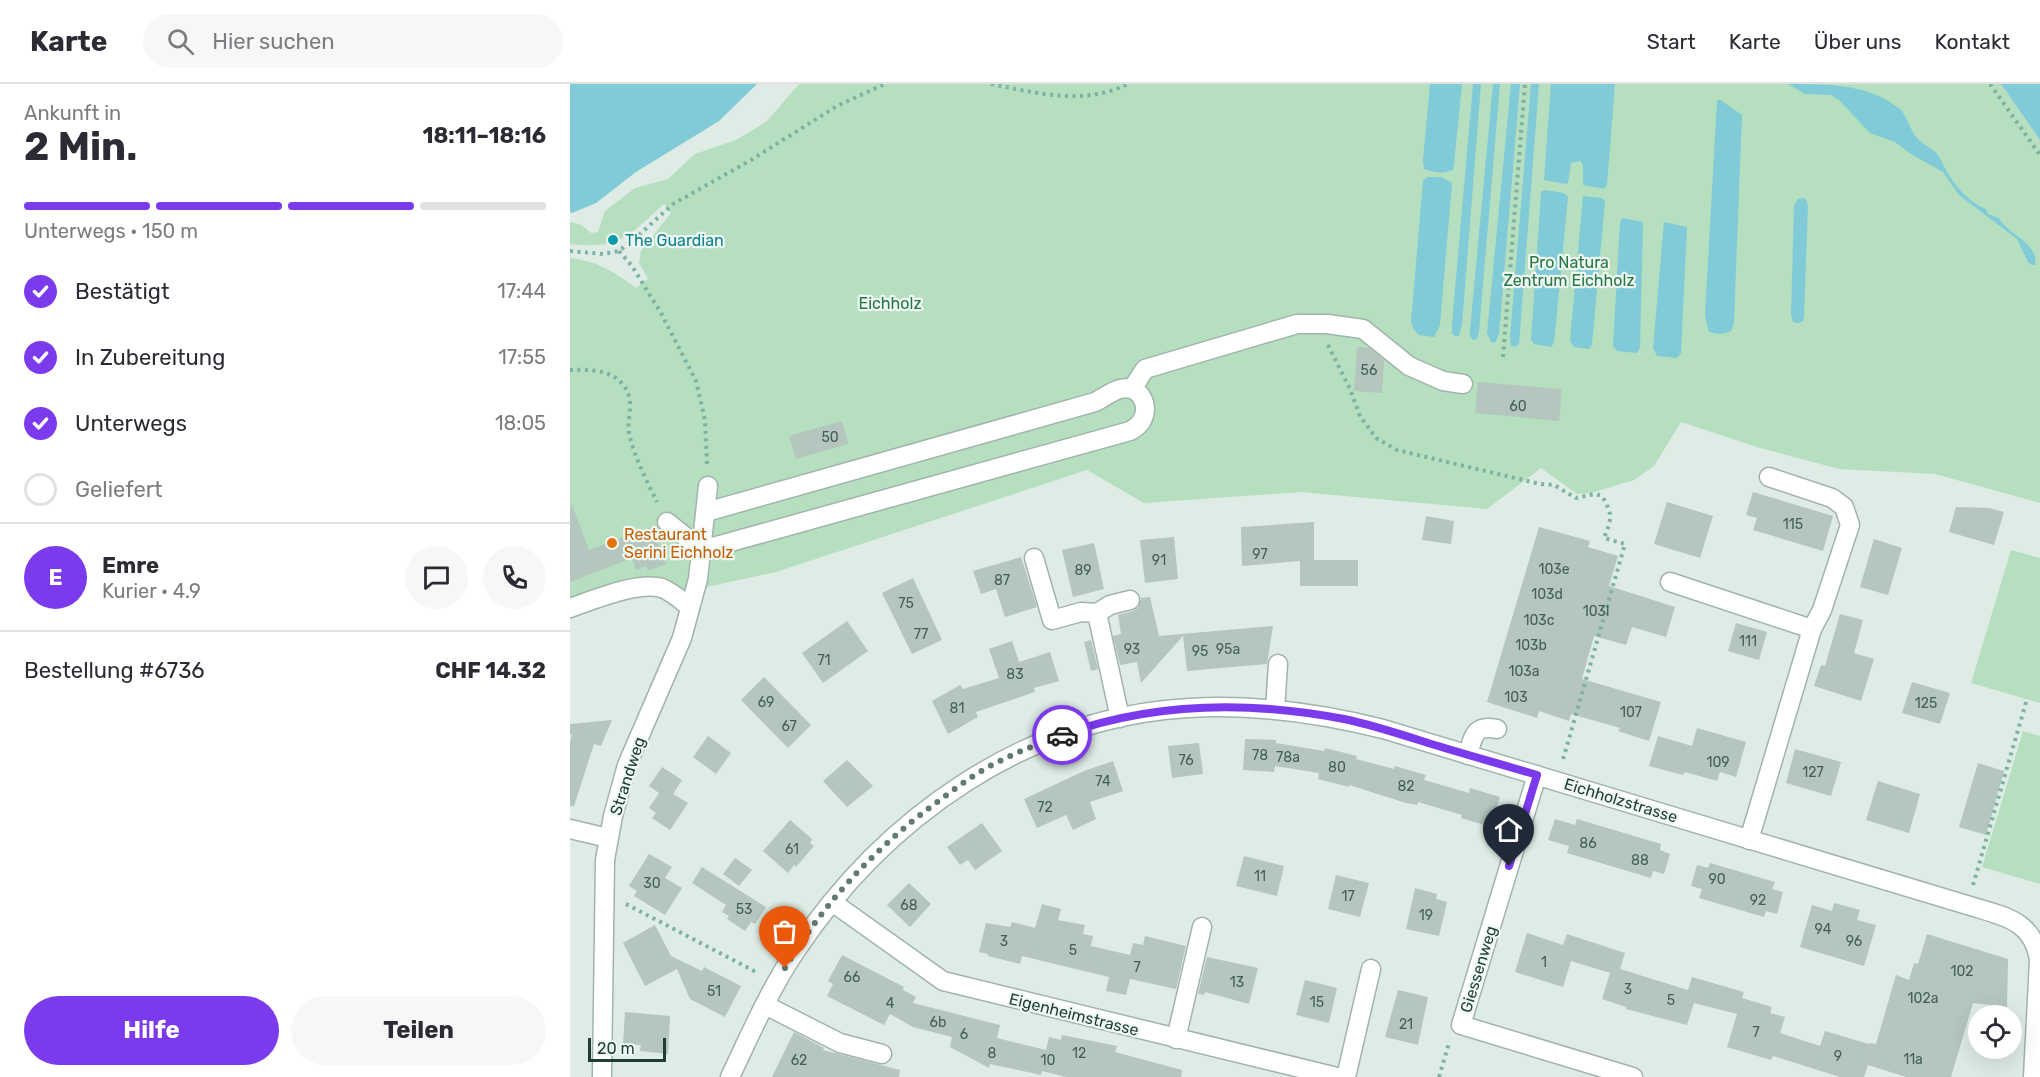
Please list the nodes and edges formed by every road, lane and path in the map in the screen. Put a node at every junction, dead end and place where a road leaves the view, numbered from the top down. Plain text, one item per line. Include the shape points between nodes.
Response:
1 (885, 84) edge
2 (991, 84) edge
3 (1128, 84) edge
4 (1525, 84) edge
5 (1990, 84) edge
6 (2040, 155) edge
7 (570, 251) edge
8 (619, 251) junction
9 (1316, 324) junction
10 (1503, 357) dead end
11 (570, 370) edge
12 (1463, 384) dead end
13 (1132, 389) junction
14 (1769, 477) dead end
15 (708, 486) joint
16 (706, 512) junction
17 (667, 522) joint
18 (702, 549) junction
19 (1034, 558) dead end
20 (1670, 582) dead end
21 (1130, 600) dead end
22 (690, 606) junction
23 (570, 608) edge
24 (1097, 613) junction
25 (1812, 629) junction
26 (1278, 664) dead end
27 (2027, 699) dead end
28 (1275, 710) junction
29 (1120, 717) junction
30 (1497, 729) dead end
31 (1468, 755) junction
32 (1537, 775) junction
33 (1557, 781) junction
34 (570, 829) edge
35 (608, 838) junction
36 (1749, 840) junction
37 (604, 893) junction
38 (832, 902) junction
39 (1967, 905) junction
40 (1202, 927) dead end
41 (1371, 969) dead end
42 (777, 983) junction
43 (765, 1005) junction
44 (1461, 1025) junction
45 (1176, 1039) junction
46 (882, 1054) dead end
47 (602, 1077) edge
48 (730, 1077) edge
49 (1337, 1077) edge
50 (1346, 1077) edge
51 (1439, 1077) edge
52 (1633, 1077) edge
53 (2033, 1077) edge

1 - 8 path via 837,106 673,204
2 - 3 path via 1068,97 1092,96
4 - 10 path
5 - 6 path
7 - 8 path
8 - 15 path via 661,313 696,381 705,420
9 - 12 street via 1363,329 1409,366 1443,381
9 - 13 street via 1297,324 1145,369
9 - 33 path via 1337,360 1360,417 1376,438 1397,450 1554,485 1576,498 1602,496 1611,512 1605,538 1626,544
11 - 17 path via 605,372 620,380 629,396 629,432
13 - 16 street via 1121,389 1095,402
13 - 18 street via 1145,401 1145,414 1130,431
14 - 25 street via 1832,498 1844,507 1850,525
15 - 16 street, Strandweg
16 - 18 street, Strandweg
17 - 18 street
18 - 22 street, Strandweg
19 - 24 street via 1052,620 1081,612
20 - 25 street
21 - 24 street
22 - 23 street via 661,588 638,588
22 - 35 street, Strandweg via 682,638 627,765
24 - 29 street
25 - 36 street
26 - 28 street
27 - 39 path
28 - 29 street, Eichholzstrasse via 1188,708
28 - 31 street, Eichholzstrasse via 1346,720
29 - 38 street, Eichholzstrasse via 1032,746 989,766 884,845
30 - 31 street via 1478,730
31 - 32 street, Eichholzstrasse
32 - 33 street, Eichholzstrasse
32 - 44 street, Giessenweg
33 - 36 street, Eichholzstrasse
34 - 35 street
35 - 37 street, Strandweg
36 - 39 street, Eichholzstrasse
37 - 42 path
37 - 47 street, Strandweg
38 - 42 street, Eichholzstrasse
38 - 45 street, Eigenheimstrasse via 943,981
39 - 53 street, Eichholzstrasse via 2020,924 2036,943
40 - 45 street
41 - 50 street
42 - 43 street, Eichholzstrasse
43 - 46 street via 840,1043
43 - 48 street, Eichholzstrasse
44 - 51 path via 1449,1044
44 - 52 street, Giessenweg
45 - 49 street, Eigenheimstrasse

